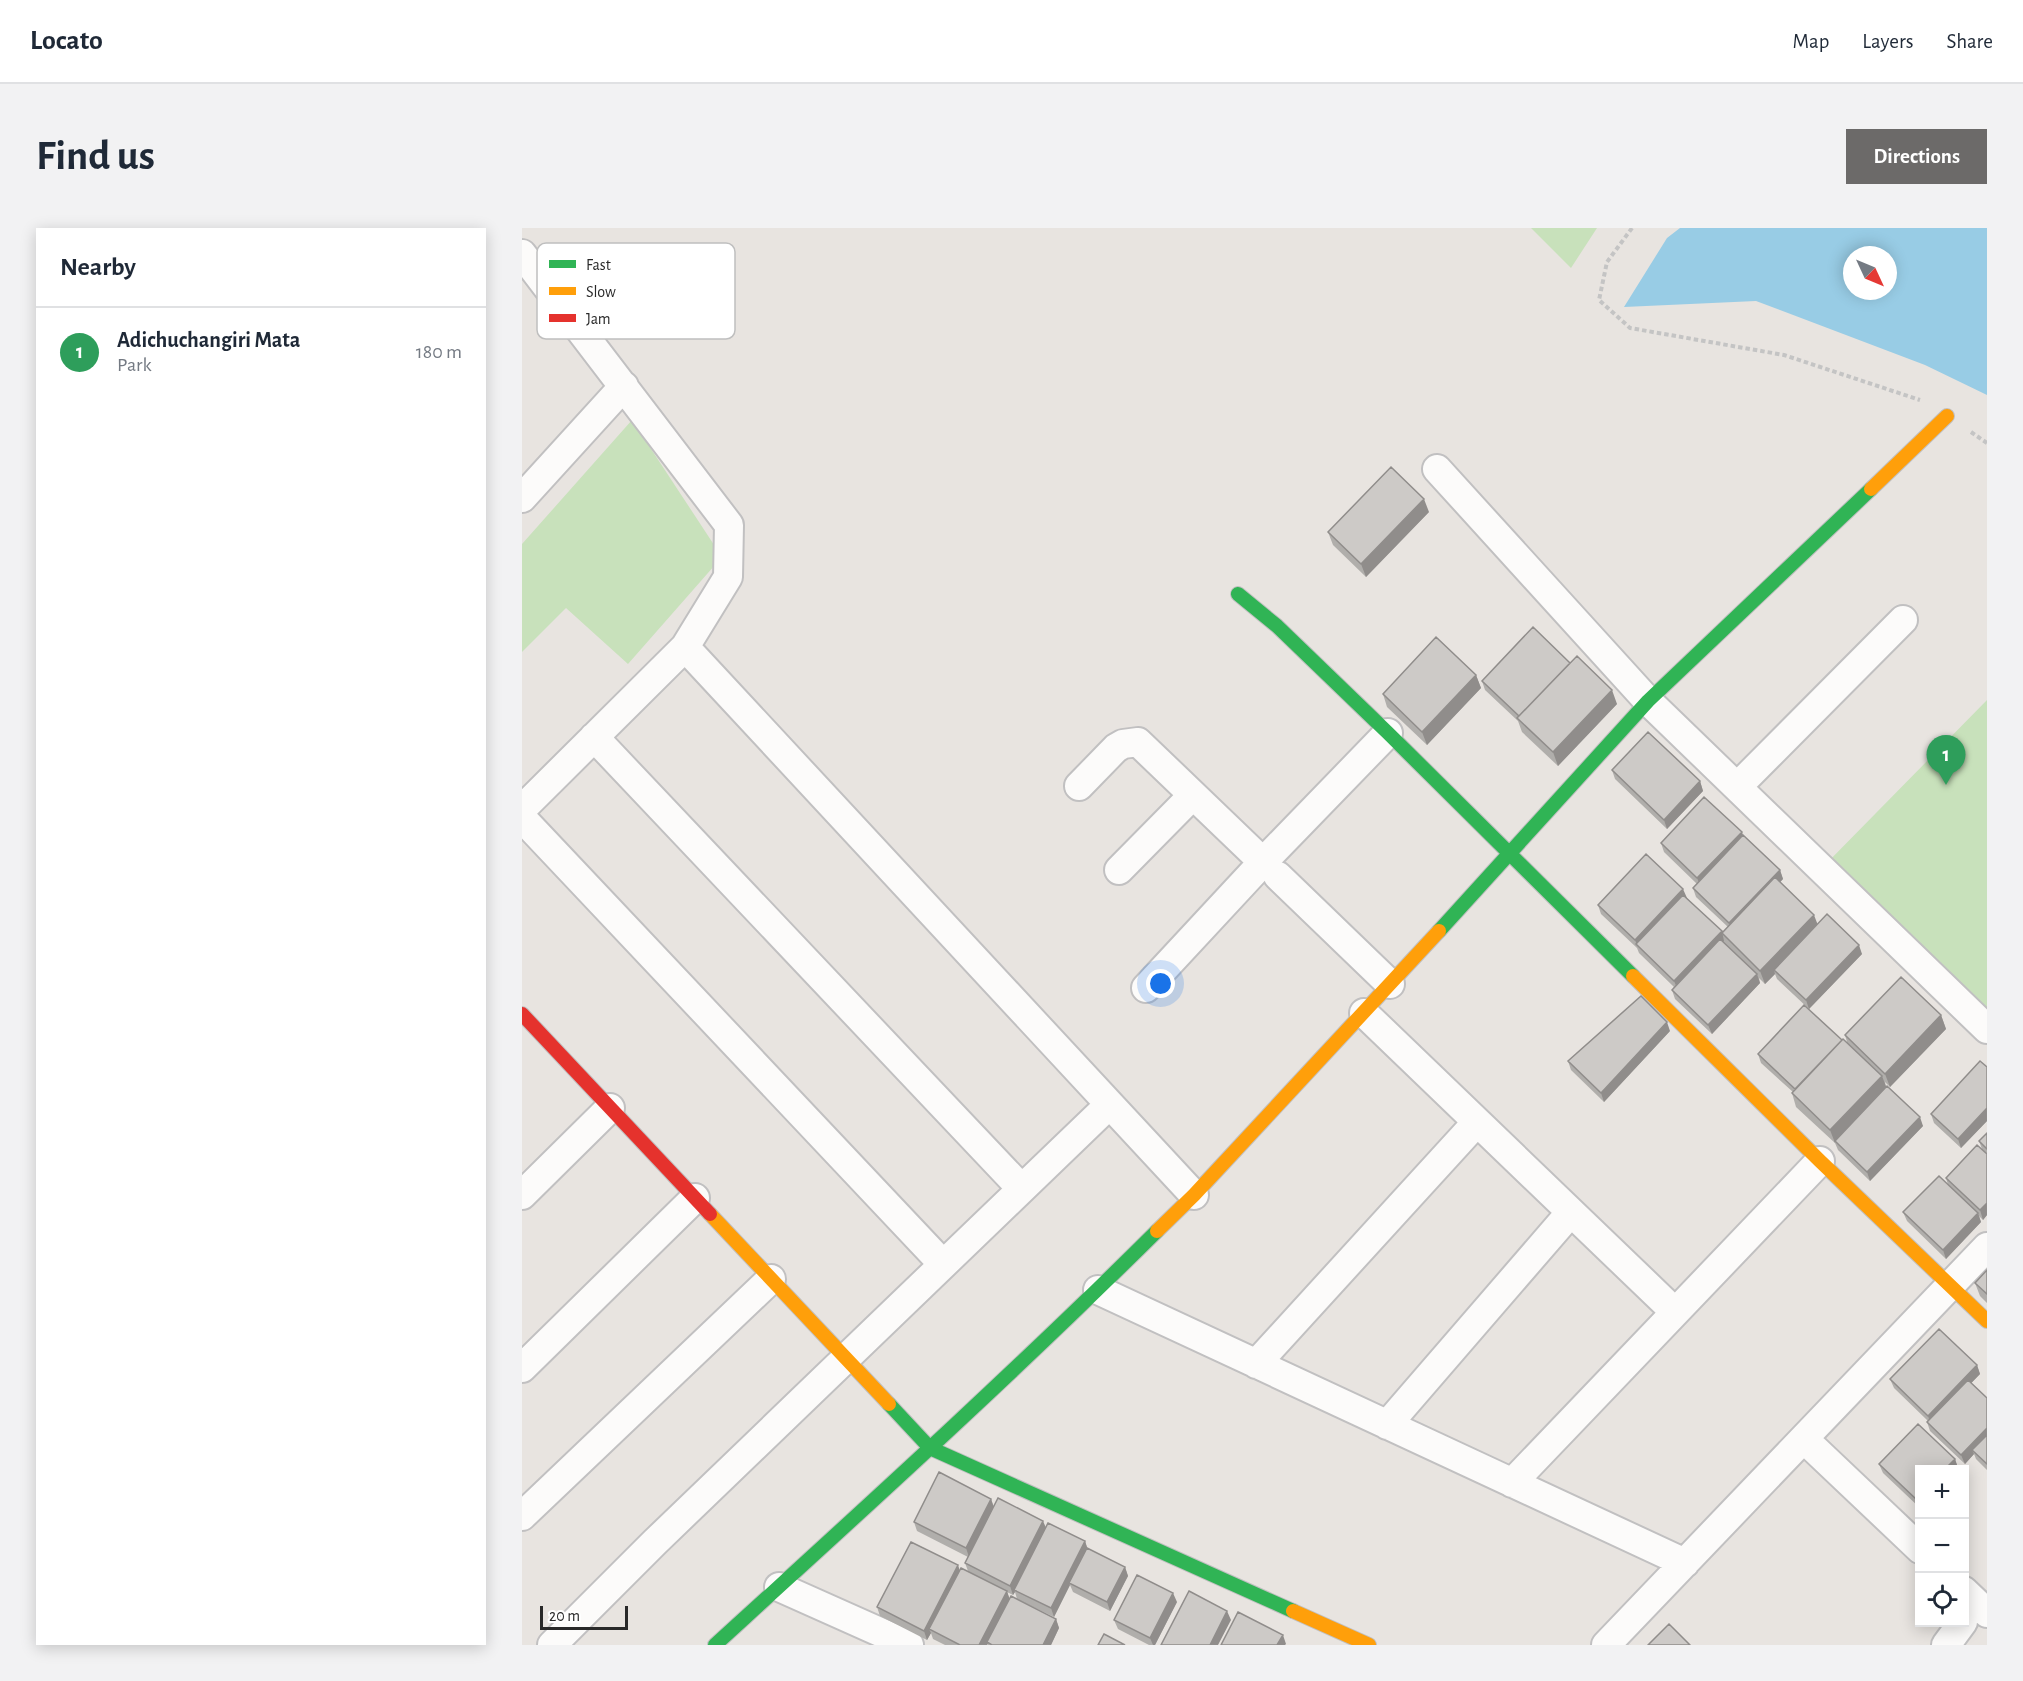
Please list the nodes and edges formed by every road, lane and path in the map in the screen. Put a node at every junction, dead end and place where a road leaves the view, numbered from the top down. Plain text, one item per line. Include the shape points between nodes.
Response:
1 (1632, 228) edge
2 (527, 271) edge
3 (537, 283) edge
4 (584, 339) edge
5 (624, 386) junction
6 (1947, 416) junction
7 (1987, 443) edge
8 (1437, 470) dead end
9 (522, 498) edge
10 (1238, 594) dead end
11 (1903, 620) dead end
12 (685, 647) junction
13 (1648, 701) junction
14 (1388, 733) junction
15 (594, 737) junction
16 (1079, 786) dead end
17 (1737, 787) junction
18 (1193, 795) junction
19 (522, 809) edge
20 (522, 818) edge
21 (1511, 854) junction
22 (1270, 869) junction
23 (1119, 870) dead end
24 (1390, 984) junction
25 (1146, 988) dead end
26 (1364, 1013) junction
27 (522, 1014) edge
28 (1987, 1029) edge
29 (1109, 1105) junction
30 (610, 1108) junction
31 (1477, 1122) junction
32 (1820, 1161) junction
33 (1021, 1188) junction
34 (522, 1195) edge
35 (1194, 1195) junction
36 (695, 1198) junction
37 (1571, 1212) junction
38 (1987, 1247) edge
39 (942, 1263) junction
40 (771, 1279) junction
41 (1950, 1285) junction
42 (1098, 1290) junction
43 (1675, 1312) junction
44 (1987, 1321) edge
45 (845, 1358) junction
46 (1256, 1364) junction
47 (522, 1368) edge
48 (1388, 1425) junction
49 (1804, 1439) junction
50 (930, 1448) junction
51 (1512, 1483) junction
52 (522, 1516) edge
53 (1915, 1544) edge
54 (1685, 1563) junction
55 (779, 1587) junction
56 (1971, 1610) edge
57 (552, 1645) edge
58 (715, 1645) edge
59 (909, 1645) edge
60 (1369, 1645) edge
61 (1606, 1645) edge
62 (1947, 1645) edge

1 - 6 path via 1606,262 1599,300 1630,328 1784,355 1928,403
2 - 3 street
4 - 5 street
5 - 9 street
5 - 12 street via 729,525 728,577
6 - 7 path
6 - 13 street
8 - 13 street
10 - 14 street via 1277,626
11 - 17 street
12 - 15 street
12 - 29 street
13 - 17 street
13 - 21 street
14 - 21 street
14 - 22 street
15 - 19 street
15 - 33 street
16 - 18 street via 1116,748 1138,742
17 - 28 street
18 - 22 street
18 - 23 street
20 - 39 street
21 - 24 street
21 - 32 street
22 - 24 street
22 - 25 street
24 - 26 street
26 - 31 street
26 - 35 street
27 - 30 street
29 - 33 street
29 - 35 street
30 - 34 street
30 - 36 street
31 - 37 street
31 - 46 street
32 - 41 street
32 - 43 street
33 - 39 street
35 - 42 street
36 - 40 street
36 - 47 street
37 - 43 street
37 - 48 street
38 - 41 street
39 - 45 street
40 - 45 street
40 - 52 street
41 - 44 street
41 - 49 street
42 - 46 street
42 - 50 street
43 - 51 street
45 - 50 street
45 - 57 street
46 - 48 street
48 - 51 street
49 - 53 street
49 - 54 street
50 - 55 street
50 - 60 street
51 - 54 street
54 - 61 street
55 - 58 street
55 - 59 street
56 - 62 street

